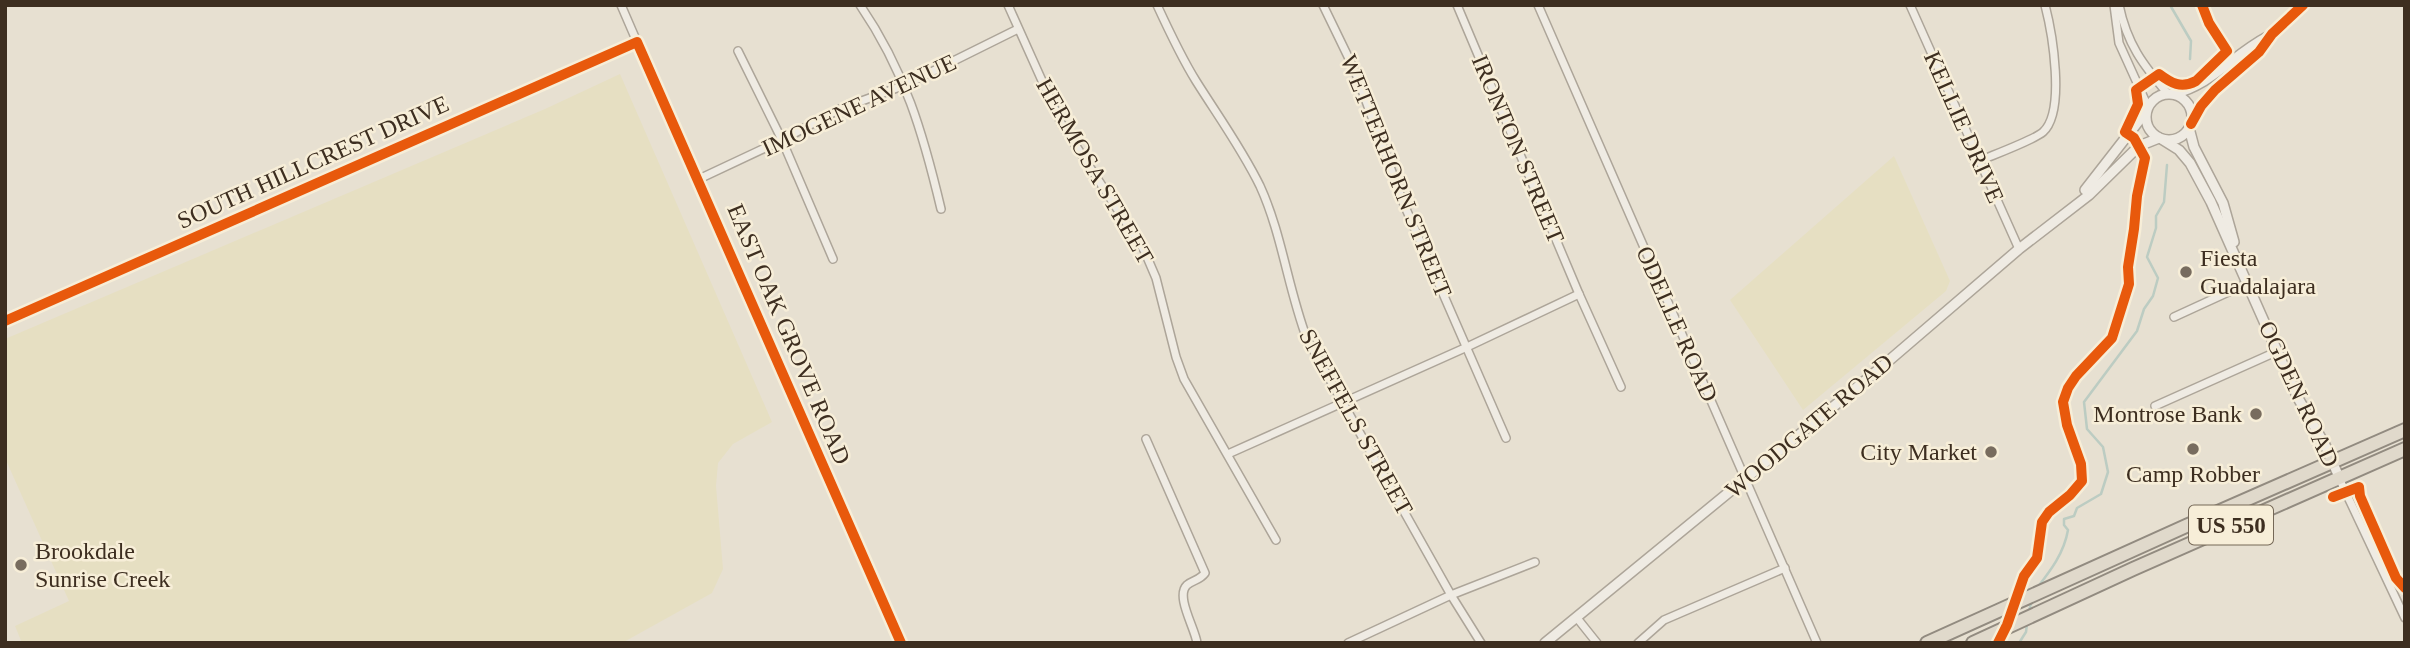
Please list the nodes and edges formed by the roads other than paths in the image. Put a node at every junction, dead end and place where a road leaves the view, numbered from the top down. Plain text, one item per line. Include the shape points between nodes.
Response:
1 (621, 5) edge
2 (860, 5) edge
3 (1008, 5) edge
4 (1157, 5) edge
5 (1324, 5) edge
6 (1457, 5) edge
7 (1538, 5) edge
8 (1910, 5) edge
9 (2045, 5) edge
10 (2114, 5) edge
11 (2119, 5) edge
12 (2302, 5) edge
13 (1018, 29) junction
14 (2272, 34) junction
15 (637, 42) junction
16 (738, 51) dead end
17 (905, 85) junction
18 (2170, 94) junction
19 (2147, 109) junction
20 (2190, 126) junction
21 (2161, 139) junction
22 (782, 140) junction
23 (1979, 162) junction
24 (699, 179) junction
25 (2071, 208) junction
26 (941, 209) dead end
27 (2019, 249) junction
28 (833, 259) dead end
29 (2248, 283) junction
30 (1578, 294) junction
31 (2174, 317) dead end
32 (5, 321) edge
33 (1467, 347) junction
34 (2278, 351) junction
35 (1621, 387) dead end
36 (1343, 402) junction
37 (2155, 406) dead end
38 (2405, 430) edge
39 (1506, 438) dead end
40 (1146, 439) dead end
41 (2405, 449) edge
42 (1227, 454) junction
43 (2332, 462) junction
44 (2339, 477) junction
45 (1746, 478) junction
46 (1276, 540) dead end
47 (1535, 562) dead end
48 (1785, 568) junction
49 (1451, 595) junction
50 (1577, 618) junction
51 (2405, 618) edge
52 (901, 643) edge
53 (1196, 643) edge
54 (1348, 643) edge
55 (1481, 643) edge
56 (1545, 643) edge
57 (1597, 643) edge
58 (1638, 643) edge
59 (1817, 643) edge
60 (1927, 643) edge
61 (1973, 643) edge

1 - 15 street, EAST OAK GROVE ROAD
2 - 17 street
3 - 13 street, HERMOSA STREET
4 - 36 street, SNEFFELS STREET via 1180,53 1261,188 1307,339
5 - 33 street, WETTERHORN STREET
6 - 30 street, IRONTON STREET
7 - 45 street, ODELLE ROAD
8 - 23 street, KELLIE DRIVE
9 - 23 street via 2054,47 2055,112 2043,132
10 - 19 street via 2119,43
11 - 18 street via 2138,57
12 - 14 street
13 - 17 street, IMOGENE AVENUE
13 - 42 street, HERMOSA STREET via 1061,123 1144,250 1184,379
14 - 18 street via 2202,84
14 - 20 street via 2259,52 2215,90
15 - 24 street, EAST OAK GROVE ROAD
15 - 32 street, SOUTH HILLCREST DRIVE
16 - 22 street
17 - 22 street, IMOGENE AVENUE via 840,109
17 - 26 street via 925,141
18 - 19 street via 2156,98
18 - 20 street via 2188,105
19 - 21 street via 2149,130
19 - 25 street, WOODGATE ROAD
20 - 21 street via 2181,137
20 - 29 street, OGDEN ROAD via 2194,147 2223,203
21 - 25 street, WOODGATE ROAD via 2139,146
21 - 29 street, OGDEN ROAD via 2190,163
22 - 24 street, IMOGENE AVENUE
22 - 28 street
23 - 27 street, KELLIE DRIVE
24 - 52 street, EAST OAK GROVE ROAD
25 - 27 street, WOODGATE ROAD
27 - 45 street, WOODGATE ROAD
29 - 31 street
29 - 34 street, OGDEN ROAD
30 - 33 street
30 - 35 street, IRONTON STREET
33 - 36 street
33 - 39 street, WETTERHORN STREET
34 - 37 street
34 - 43 street, OGDEN ROAD
36 - 42 street
36 - 49 street, SNEFFELS STREET
38 - 43 highway, US 550
40 - 53 street via 1205,573 1182,593
41 - 44 highway, US 550
42 - 46 street, HERMOSA STREET
43 - 44 street, OGDEN ROAD
43 - 60 highway, US 550
44 - 51 street, OGDEN ROAD
44 - 61 highway, US 550
45 - 48 street, ODELLE ROAD
45 - 50 street, WOODGATE ROAD
47 - 49 street
48 - 58 street via 1664,620
48 - 59 street, ODELLE ROAD
49 - 54 street
49 - 55 street, SNEFFELS STREET
50 - 56 street, WOODGATE ROAD
50 - 57 street

